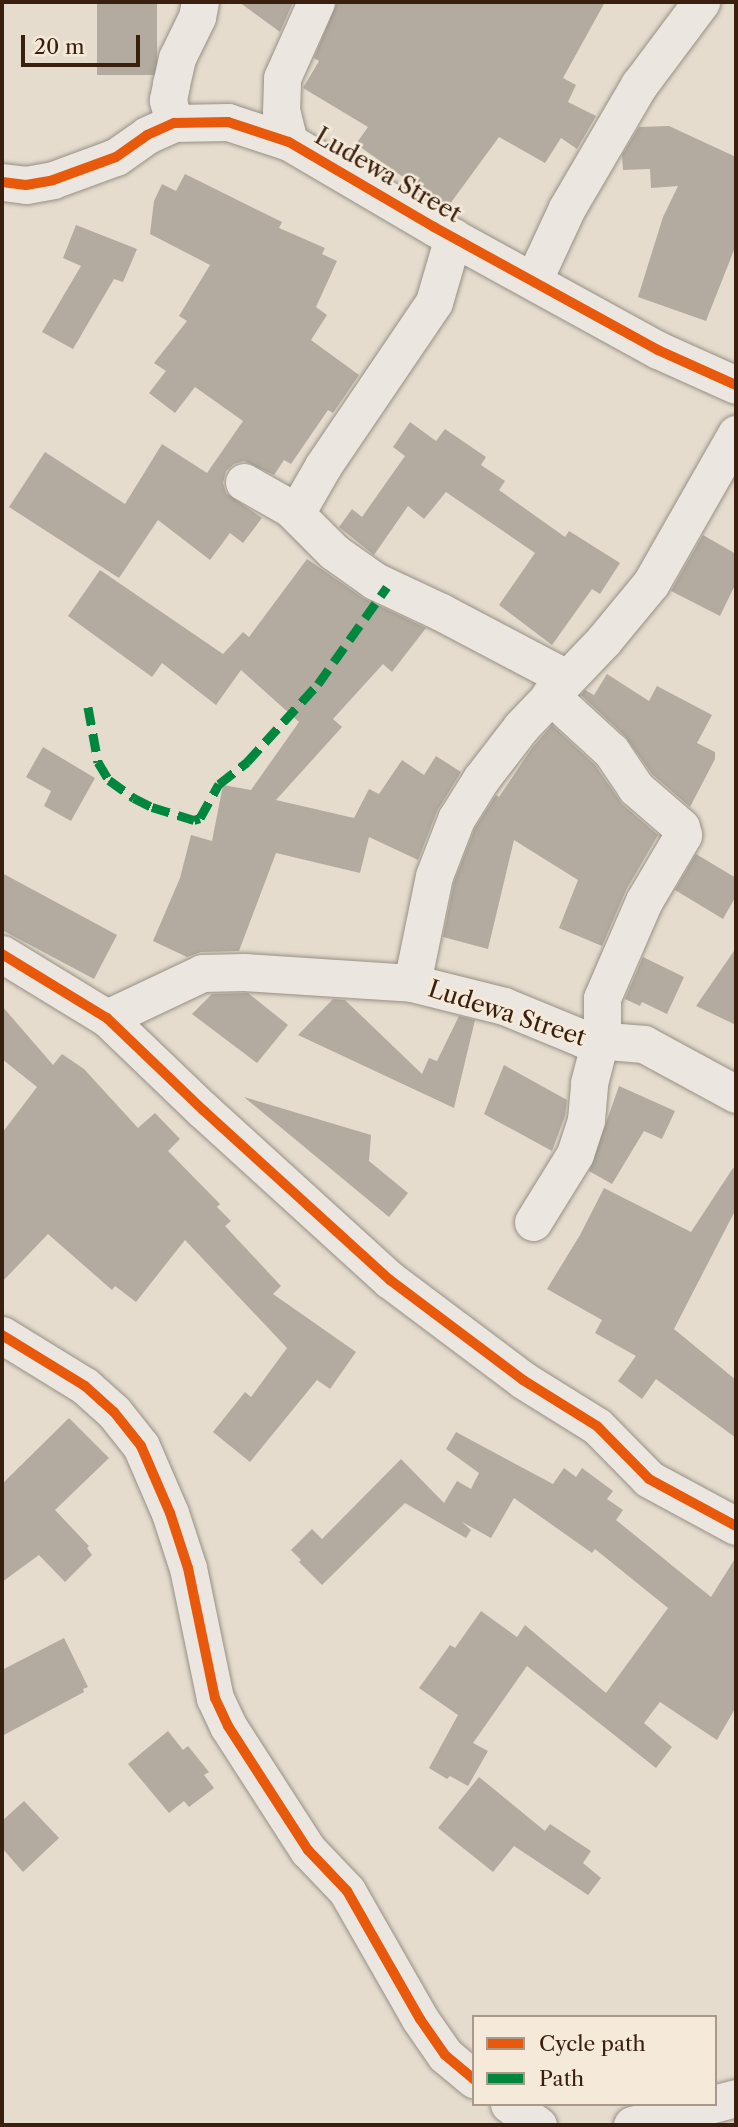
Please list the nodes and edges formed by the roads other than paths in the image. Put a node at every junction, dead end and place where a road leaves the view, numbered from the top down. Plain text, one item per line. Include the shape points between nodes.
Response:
1 (200, 2) edge
2 (316, 2) edge
3 (701, 2) edge
4 (174, 123) junction
5 (289, 142) junction
6 (2, 182) edge
7 (453, 237) junction
8 (534, 279) junction
9 (736, 385) edge
10 (736, 434) edge
11 (244, 482) dead end
12 (296, 513) junction
13 (558, 686) junction
14 (2, 954) edge
15 (412, 983) junction
16 (107, 1018) junction
17 (598, 1041) junction
18 (736, 1094) edge
19 (533, 1222) dead end
20 (2, 1335) edge
21 (736, 1526) edge
22 (472, 2077) edge
23 (736, 2098) edge
24 (717, 2103) edge
25 (512, 2106) edge
26 (705, 2106) edge
27 (538, 2125) edge
28 (632, 2125) edge

1 - 4 street via 171,84 168,100
2 - 5 street via 282,78 281,111
3 - 8 street via 639,85 567,208
4 - 5 street, Ludewa Street via 228,122
4 - 6 street, Ludewa Street via 116,156 53,180
5 - 7 street, Ludewa Street
7 - 8 street, Ludewa Street
7 - 12 street via 434,302
8 - 9 street, Ludewa Street via 658,350
10 - 13 street via 651,583
11 - 12 street
12 - 13 street via 334,552 375,581 441,612
13 - 15 street via 481,779 448,834 434,877
13 - 17 street via 636,788 681,827 683,835 643,901 608,983
14 - 16 street
15 - 16 street, Ludewa Street via 256,972 202,973
15 - 17 street, Ludewa Street via 504,1006 568,1034
16 - 21 street via 390,1280 523,1380 597,1426 649,1479
17 - 18 street, Ludewa Street via 644,1044
17 - 19 street via 586,1120 575,1154
20 - 22 street via 85,1386 141,1446 188,1568 215,1698 228,1726 308,1850 347,1891 432,2037
23 - 24 street
25 - 27 street
26 - 28 street

